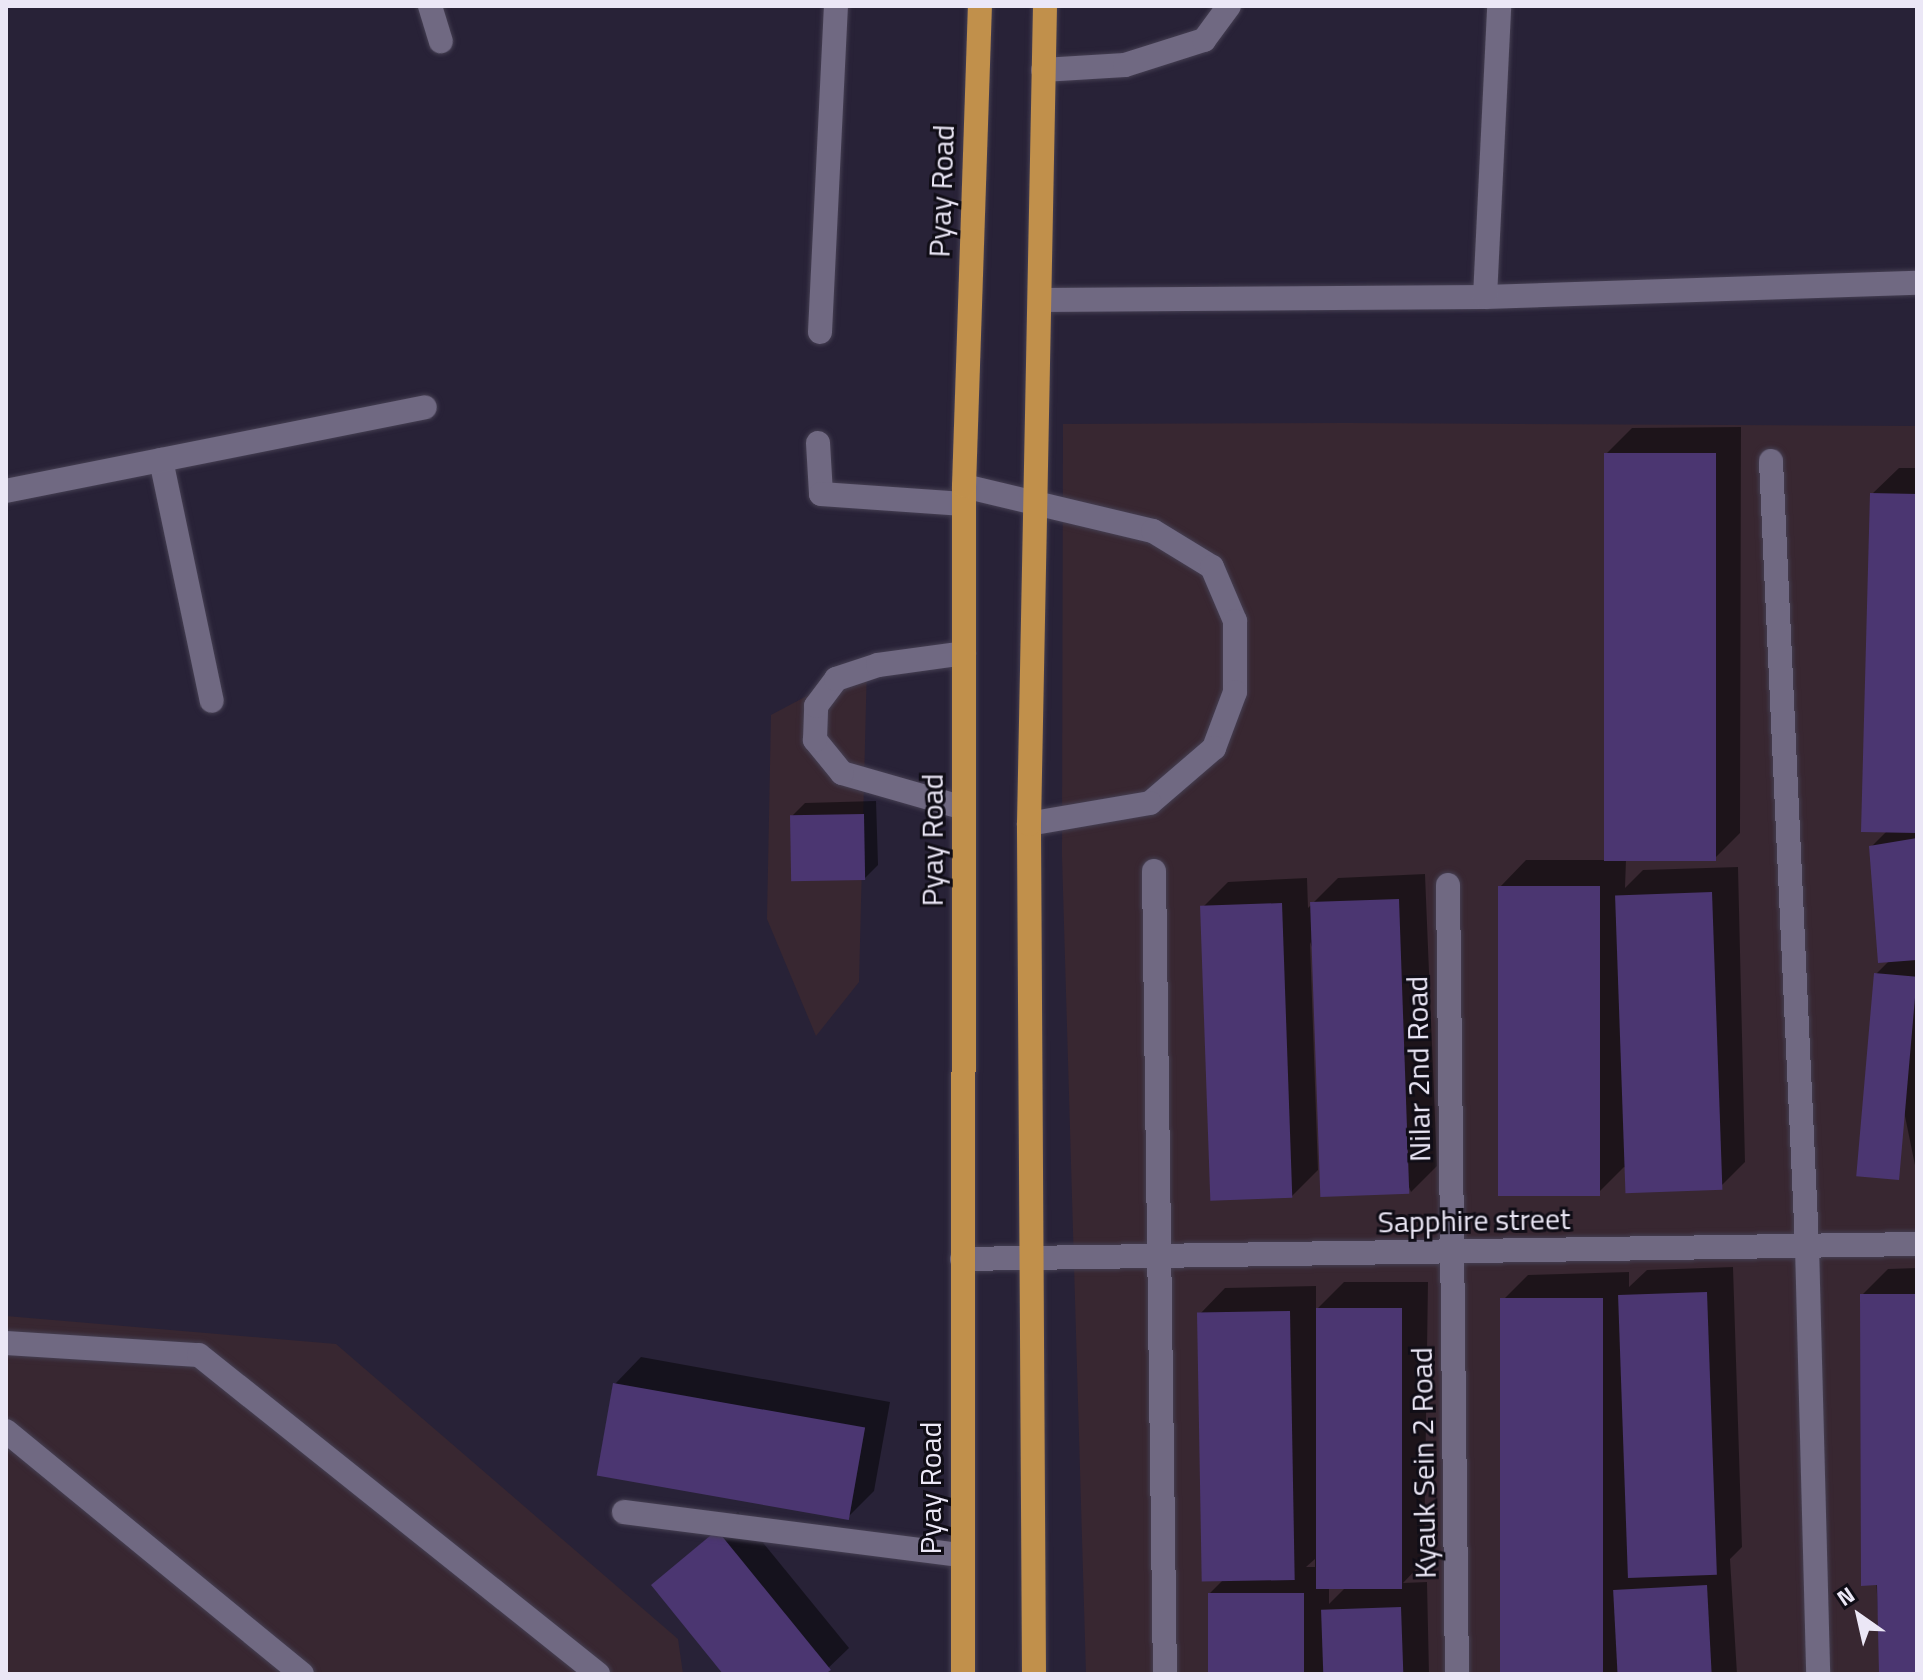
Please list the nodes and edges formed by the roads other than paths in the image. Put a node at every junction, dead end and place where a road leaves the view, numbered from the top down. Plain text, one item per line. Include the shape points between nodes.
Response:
1 (430, 6) edge
2 (836, 6) edge
3 (980, 6) edge
4 (1045, 6) edge
5 (1229, 6) edge
6 (1499, 6) edge
7 (441, 41) dead end
8 (1043, 70) junction
9 (1917, 283) edge
10 (1485, 297) junction
11 (1040, 300) junction
12 (820, 332) dead end
13 (425, 407) dead end
14 (818, 443) dead end
15 (161, 460) junction
16 (1771, 461) dead end
17 (6, 491) edge
18 (964, 495) junction
19 (1036, 503) junction
20 (964, 653) junction
21 (212, 701) dead end
22 (964, 808) junction
23 (1029, 824) junction
24 (1154, 871) dead end
25 (1448, 885) dead end
26 (1917, 1244) edge
27 (1807, 1246) junction
28 (1452, 1252) junction
29 (1158, 1257) junction
30 (962, 1259) junction
31 (1032, 1260) junction
32 (6, 1343) edge
33 (6, 1431) edge
34 (624, 1512) dead end
35 (962, 1555) junction
36 (302, 1674) edge
37 (598, 1674) edge
38 (963, 1674) edge
39 (1034, 1674) edge
40 (1165, 1674) edge
41 (1457, 1674) edge
42 (1818, 1674) edge

1 - 7 street
2 - 12 street
3 - 18 highway, Pyay Road
4 - 8 highway
5 - 8 street via 1204,40 1125,65
6 - 10 street
8 - 11 highway
9 - 10 street
10 - 11 street
11 - 19 highway
13 - 15 street
14 - 18 street via 821,494
15 - 17 street
15 - 21 street
16 - 27 street
18 - 19 street
18 - 20 highway, Pyay Road
19 - 23 highway
19 - 23 street via 1153,531 1212,567 1235,621 1235,692 1214,748 1150,803
20 - 22 highway, Pyay Road
20 - 22 street via 878,665 836,679 816,706 815,740 842,773
22 - 30 highway, Pyay Road
23 - 31 highway
24 - 29 street
25 - 28 street, Nilar 2nd Road
26 - 27 street, Sapphire street
27 - 28 street, Sapphire street
27 - 42 street
28 - 29 street, Sapphire street
28 - 41 street, Kyauk Sein 2 Road
29 - 31 street, Sapphire street
29 - 40 street
30 - 31 street, Sapphire street
30 - 35 highway, Pyay Road
31 - 39 highway
32 - 37 street via 199,1355
33 - 36 street
34 - 35 street
35 - 38 highway, Pyay Road

